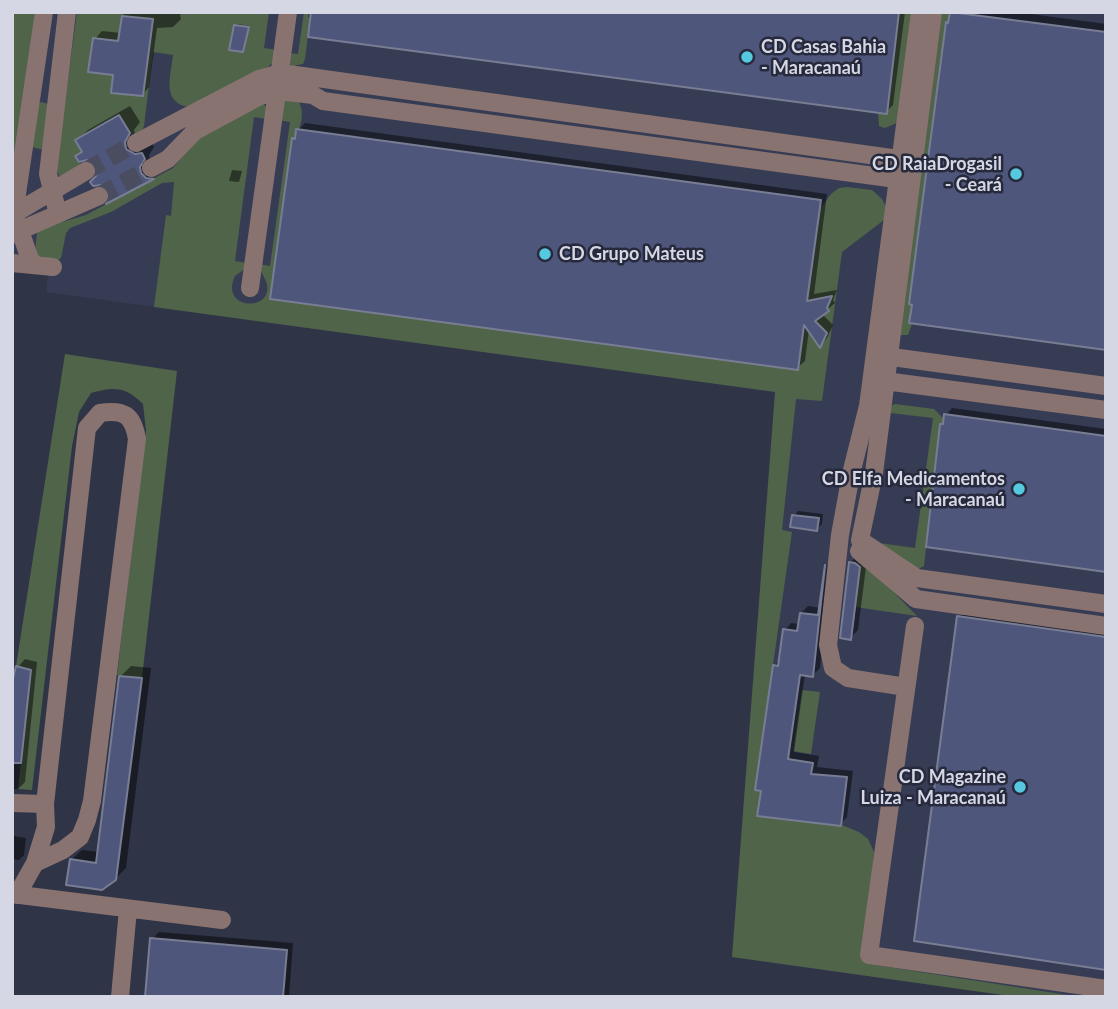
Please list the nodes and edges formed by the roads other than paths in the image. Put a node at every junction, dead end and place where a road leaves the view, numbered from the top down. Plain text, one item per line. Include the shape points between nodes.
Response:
1 (44, 12) edge
2 (67, 12) edge
3 (288, 12) edge
4 (920, 12) edge
5 (933, 12) edge
6 (280, 82) junction
7 (136, 143) tunnel mouth
8 (907, 160) junction
9 (150, 168) tunnel mouth
10 (86, 170) tunnel mouth
11 (904, 180) junction
12 (51, 191) junction
13 (99, 196) tunnel mouth
14 (58, 214) junction
15 (15, 223) edge
16 (12, 263) edge
17 (250, 288) dead end
18 (882, 356) junction
19 (879, 380) junction
20 (1106, 386) edge
21 (1106, 410) edge
22 (840, 535) junction
23 (1106, 604) edge
24 (915, 626) dead end
25 (1106, 626) edge
26 (906, 687) junction
27 (12, 803) edge
28 (45, 804) junction
29 (35, 863) junction
30 (14, 895) edge
31 (128, 909) junction
32 (222, 920) dead end
33 (1106, 989) edge
34 (120, 997) edge

1 - 15 street
2 - 12 street via 48,174
3 - 6 street
4 - 8 street
5 - 8 street
6 - 7 street via 258,79
6 - 8 street
6 - 9 street via 195,131 169,159
6 - 11 street via 323,101
6 - 17 street
8 - 11 street
10 - 12 street
11 - 18 street
12 - 14 street
12 - 15 street
13 - 14 street
14 - 15 street
15 - 16 street via 30,259 44,266
18 - 19 street
18 - 20 street
19 - 21 street
19 - 22 street
19 - 23 street via 874,473 860,540 917,578
22 - 25 street via 916,599
22 - 26 street via 828,645 833,667 848,678
24 - 26 street
26 - 33 street via 869,955
27 - 28 street
28 - 29 street via 46,827
28 - 29 street via 87,428 100,413 111,411 125,414 134,424 137,439 92,801 80,837
29 - 30 street
30 - 31 street
31 - 32 street
31 - 34 street

